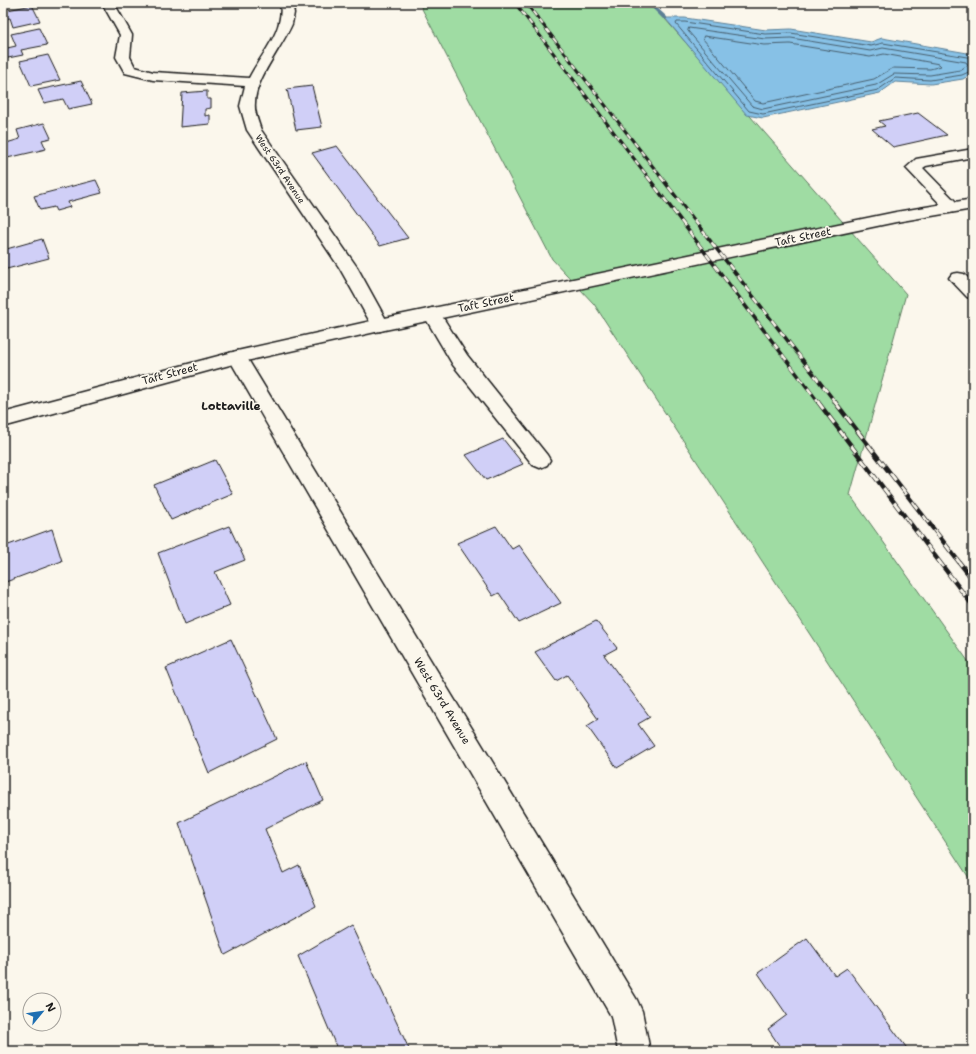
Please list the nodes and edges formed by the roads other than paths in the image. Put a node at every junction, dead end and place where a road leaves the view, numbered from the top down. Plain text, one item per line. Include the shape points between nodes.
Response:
1 (108, 3) edge
2 (286, 3) edge
3 (254, 82) junction
4 (973, 153) edge
5 (973, 204) edge
6 (952, 207) junction
7 (958, 278) dead end
8 (973, 293) edge
9 (432, 314) junction
10 (380, 325) junction
11 (237, 357) junction
12 (3, 420) edge
13 (540, 460) dead end
14 (634, 1051) edge

1 - 3 street via 126,35 123,58 130,70 153,76
2 - 3 street, West 63rd Avenue via 288,8 285,27
3 - 10 street, West 63rd Avenue via 248,96 247,112 254,130 348,267
4 - 6 street via 921,162 914,168
5 - 6 street, Taft Street
6 - 9 street, Taft Street
7 - 8 street
9 - 10 street, Taft Street
9 - 13 street via 460,360
10 - 11 street, Taft Street
11 - 12 street, Taft Street
11 - 14 street, West 63rd Avenue via 626,1011

